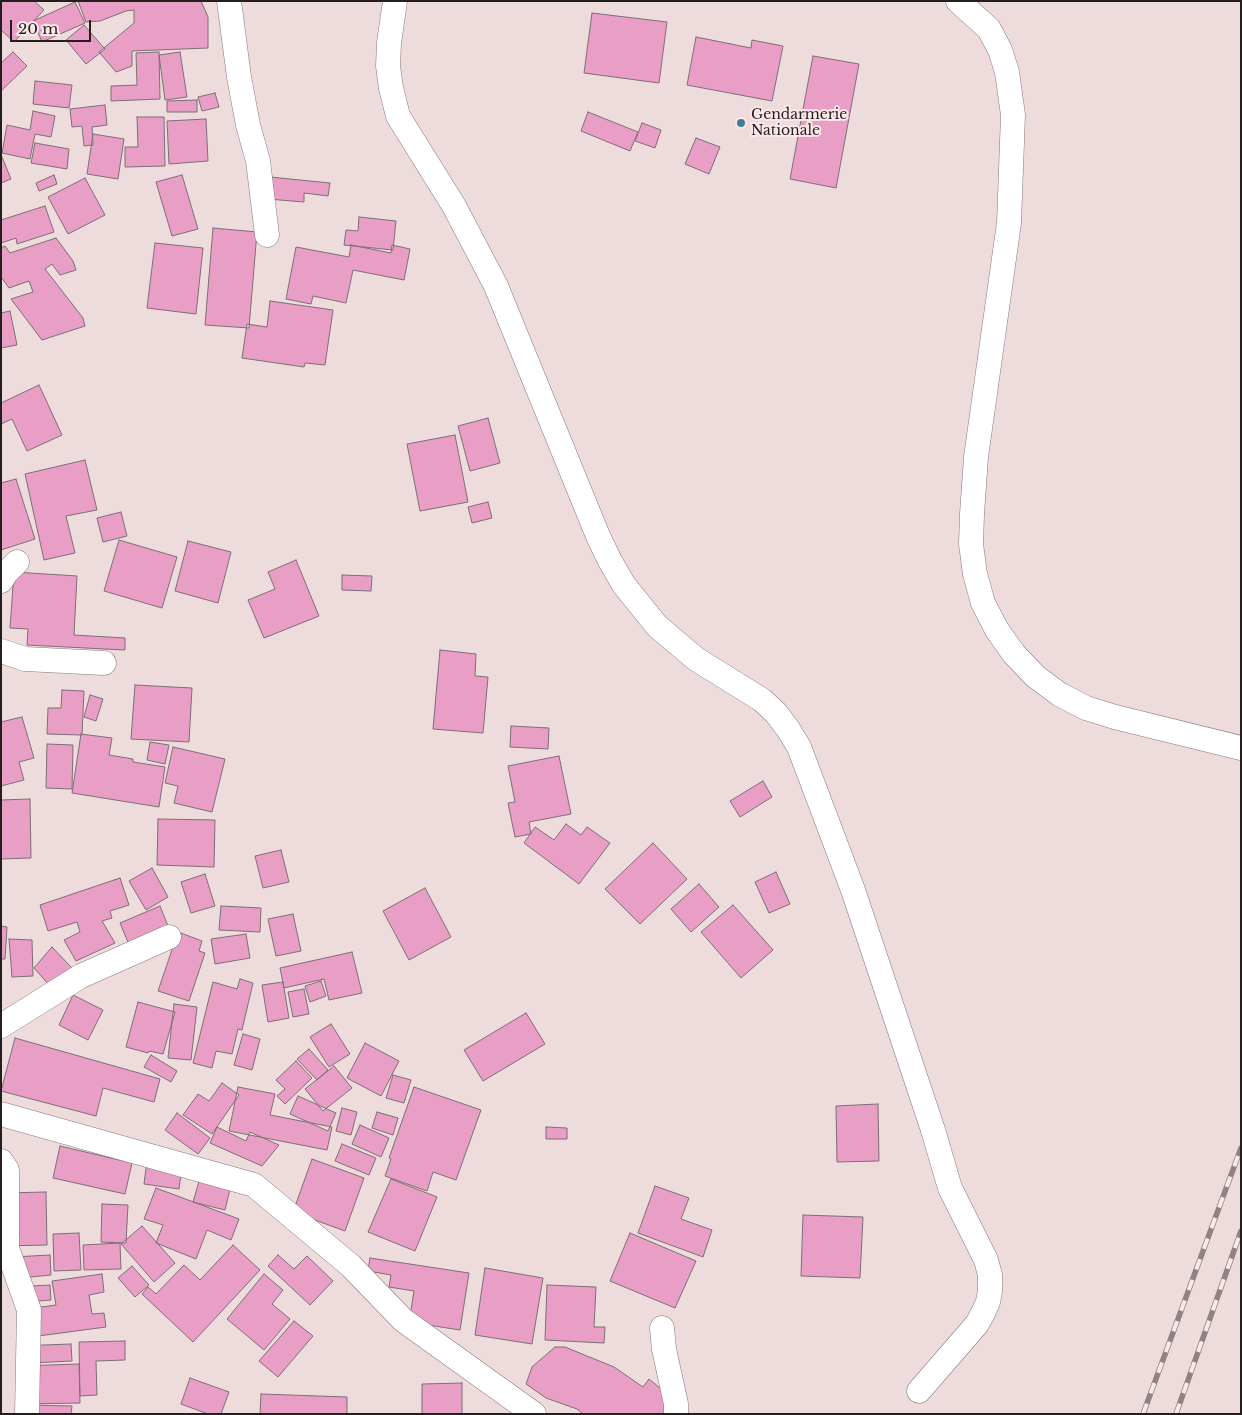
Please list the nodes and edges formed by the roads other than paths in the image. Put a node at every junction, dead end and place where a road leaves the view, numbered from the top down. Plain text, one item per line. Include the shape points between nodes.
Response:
1 (229, 1) edge
2 (395, 1) edge
3 (958, 1) edge
4 (267, 235) dead end
5 (16, 562) dead end
6 (1, 581) edge
7 (1, 651) edge
8 (104, 663) dead end
9 (1241, 748) edge
10 (170, 936) dead end
11 (1, 1026) edge
12 (1, 1114) edge
13 (1, 1161) edge
14 (662, 1328) dead end
15 (919, 1391) dead end
16 (27, 1414) edge
17 (534, 1414) edge
18 (676, 1414) edge

1 - 4 street via 239,77 258,161
2 - 15 street via 388,66 398,116 454,206 496,286 610,561 624,585 657,626 696,659 762,700 788,729 798,747 853,890 950,1188 986,1260 990,1275 990,1290 977,1324
3 - 9 street via 989,29 1000,50 1007,72 1013,115 1009,223 976,457 972,514 971,544 983,603 1014,654 1059,694 1086,708 1115,717
5 - 6 street
7 - 8 street via 24,658
10 - 11 street via 81,976
12 - 17 street via 254,1185 351,1266 403,1320
13 - 16 street via 7,1170 7,1248 28,1310
14 - 18 street

